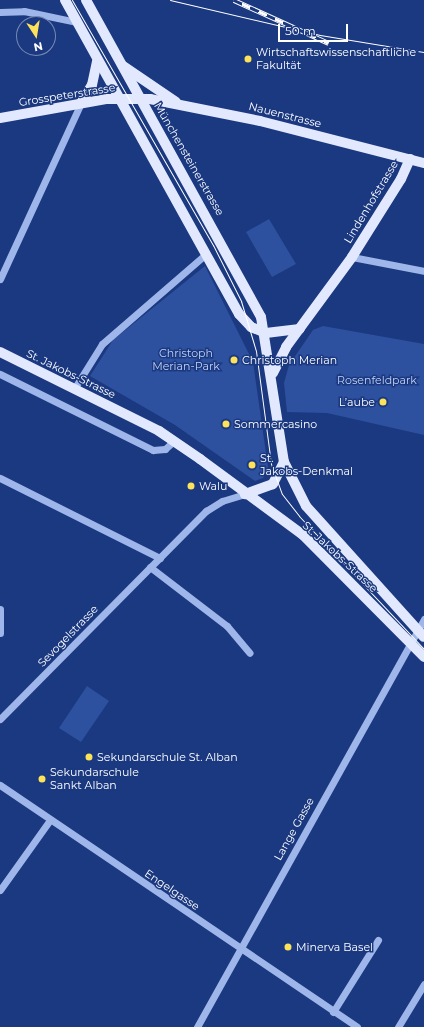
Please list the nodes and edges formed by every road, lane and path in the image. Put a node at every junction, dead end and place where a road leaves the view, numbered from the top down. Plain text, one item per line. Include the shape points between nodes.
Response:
1 (65, 0) edge
2 (86, 0) edge
3 (0, 12) edge
4 (76, 22) junction
5 (112, 52) junction
6 (97, 62) junction
7 (118, 98) junction
8 (139, 98) junction
9 (81, 103) junction
10 (179, 104) junction
11 (0, 118) edge
12 (410, 159) junction
13 (424, 163) edge
14 (206, 254) junction
15 (352, 258) junction
16 (424, 270) edge
17 (0, 279) edge
18 (300, 329) junction
19 (266, 333) junction
20 (0, 352) edge
21 (0, 374) edge
22 (272, 375) junction
23 (74, 389) junction
24 (174, 441) junction
25 (284, 462) junction
26 (0, 478) edge
27 (245, 494) junction
28 (160, 558) junction
29 (150, 567) junction
30 (0, 609) edge
31 (424, 619) edge
32 (416, 629) junction
33 (0, 633) edge
34 (424, 637) edge
35 (410, 642) junction
36 (250, 653) dead end
37 (424, 657) edge
38 (0, 719) edge
39 (0, 785) edge
40 (50, 820) junction
41 (0, 890) edge
42 (378, 940) dead end
43 (240, 950) junction
44 (424, 984) edge
45 (333, 1012) junction
46 (197, 1027) edge
47 (357, 1027) edge
48 (398, 1027) edge

1 - 4 main road
2 - 5 main road, Münchensteinerstrasse
3 - 4 street via 24,11
4 - 6 main road
5 - 8 main road, Münchensteinerstrasse
5 - 10 main road via 129,71
6 - 7 main road
6 - 9 main road via 92,85
7 - 8 main road, Grosspeterstrasse
7 - 9 main road, Grosspeterstrasse
7 - 14 main road
8 - 10 main road, Nauenstrasse
8 - 19 main road, Münchensteinerstrasse via 252,296
9 - 11 main road, Grosspeterstrasse
9 - 17 street
10 - 12 main road, Nauenstrasse
12 - 13 main road, Nauenstrasse
12 - 15 main road, Lindenhofstrasse via 401,179
14 - 19 main road via 239,314 251,327
14 - 23 street via 102,344
15 - 16 street, Lindenhofstrasse
15 - 18 main road, Lindenhofstrasse
18 - 19 main road
18 - 22 main road, Lindenhofstrasse via 277,361
19 - 22 main road, Münchensteinerstrasse
20 - 23 main road, St. Jakobs-Strasse
21 - 24 street via 153,450 164,449
22 - 25 main road, Münchensteinerstrasse
23 - 24 main road, St. Jakobs-Strasse
24 - 27 main road, St. Jakobs-Strasse
25 - 27 main road via 273,484
25 - 32 main road, St. Jakobs-Strasse via 306,506
26 - 28 street
27 - 28 street, Sevogelstrasse via 222,501 206,511
27 - 35 main road, St. Jakobs-Strasse via 303,535
28 - 29 street, Sevogelstrasse
29 - 36 street via 227,626
29 - 38 street, Sevogelstrasse
30 - 33 street
31 - 32 street, Lange Gasse
32 - 34 main road, St. Jakobs-Strasse
32 - 35 street, Lange Gasse
35 - 37 main road, St. Jakobs-Strasse
35 - 43 street, Lange Gasse
39 - 40 street, Engelgasse
40 - 41 street
40 - 43 street, Engelgasse
42 - 45 street
43 - 45 street, Engelgasse
43 - 46 street, Lange Gasse
44 - 48 street
45 - 47 street, Engelgasse

